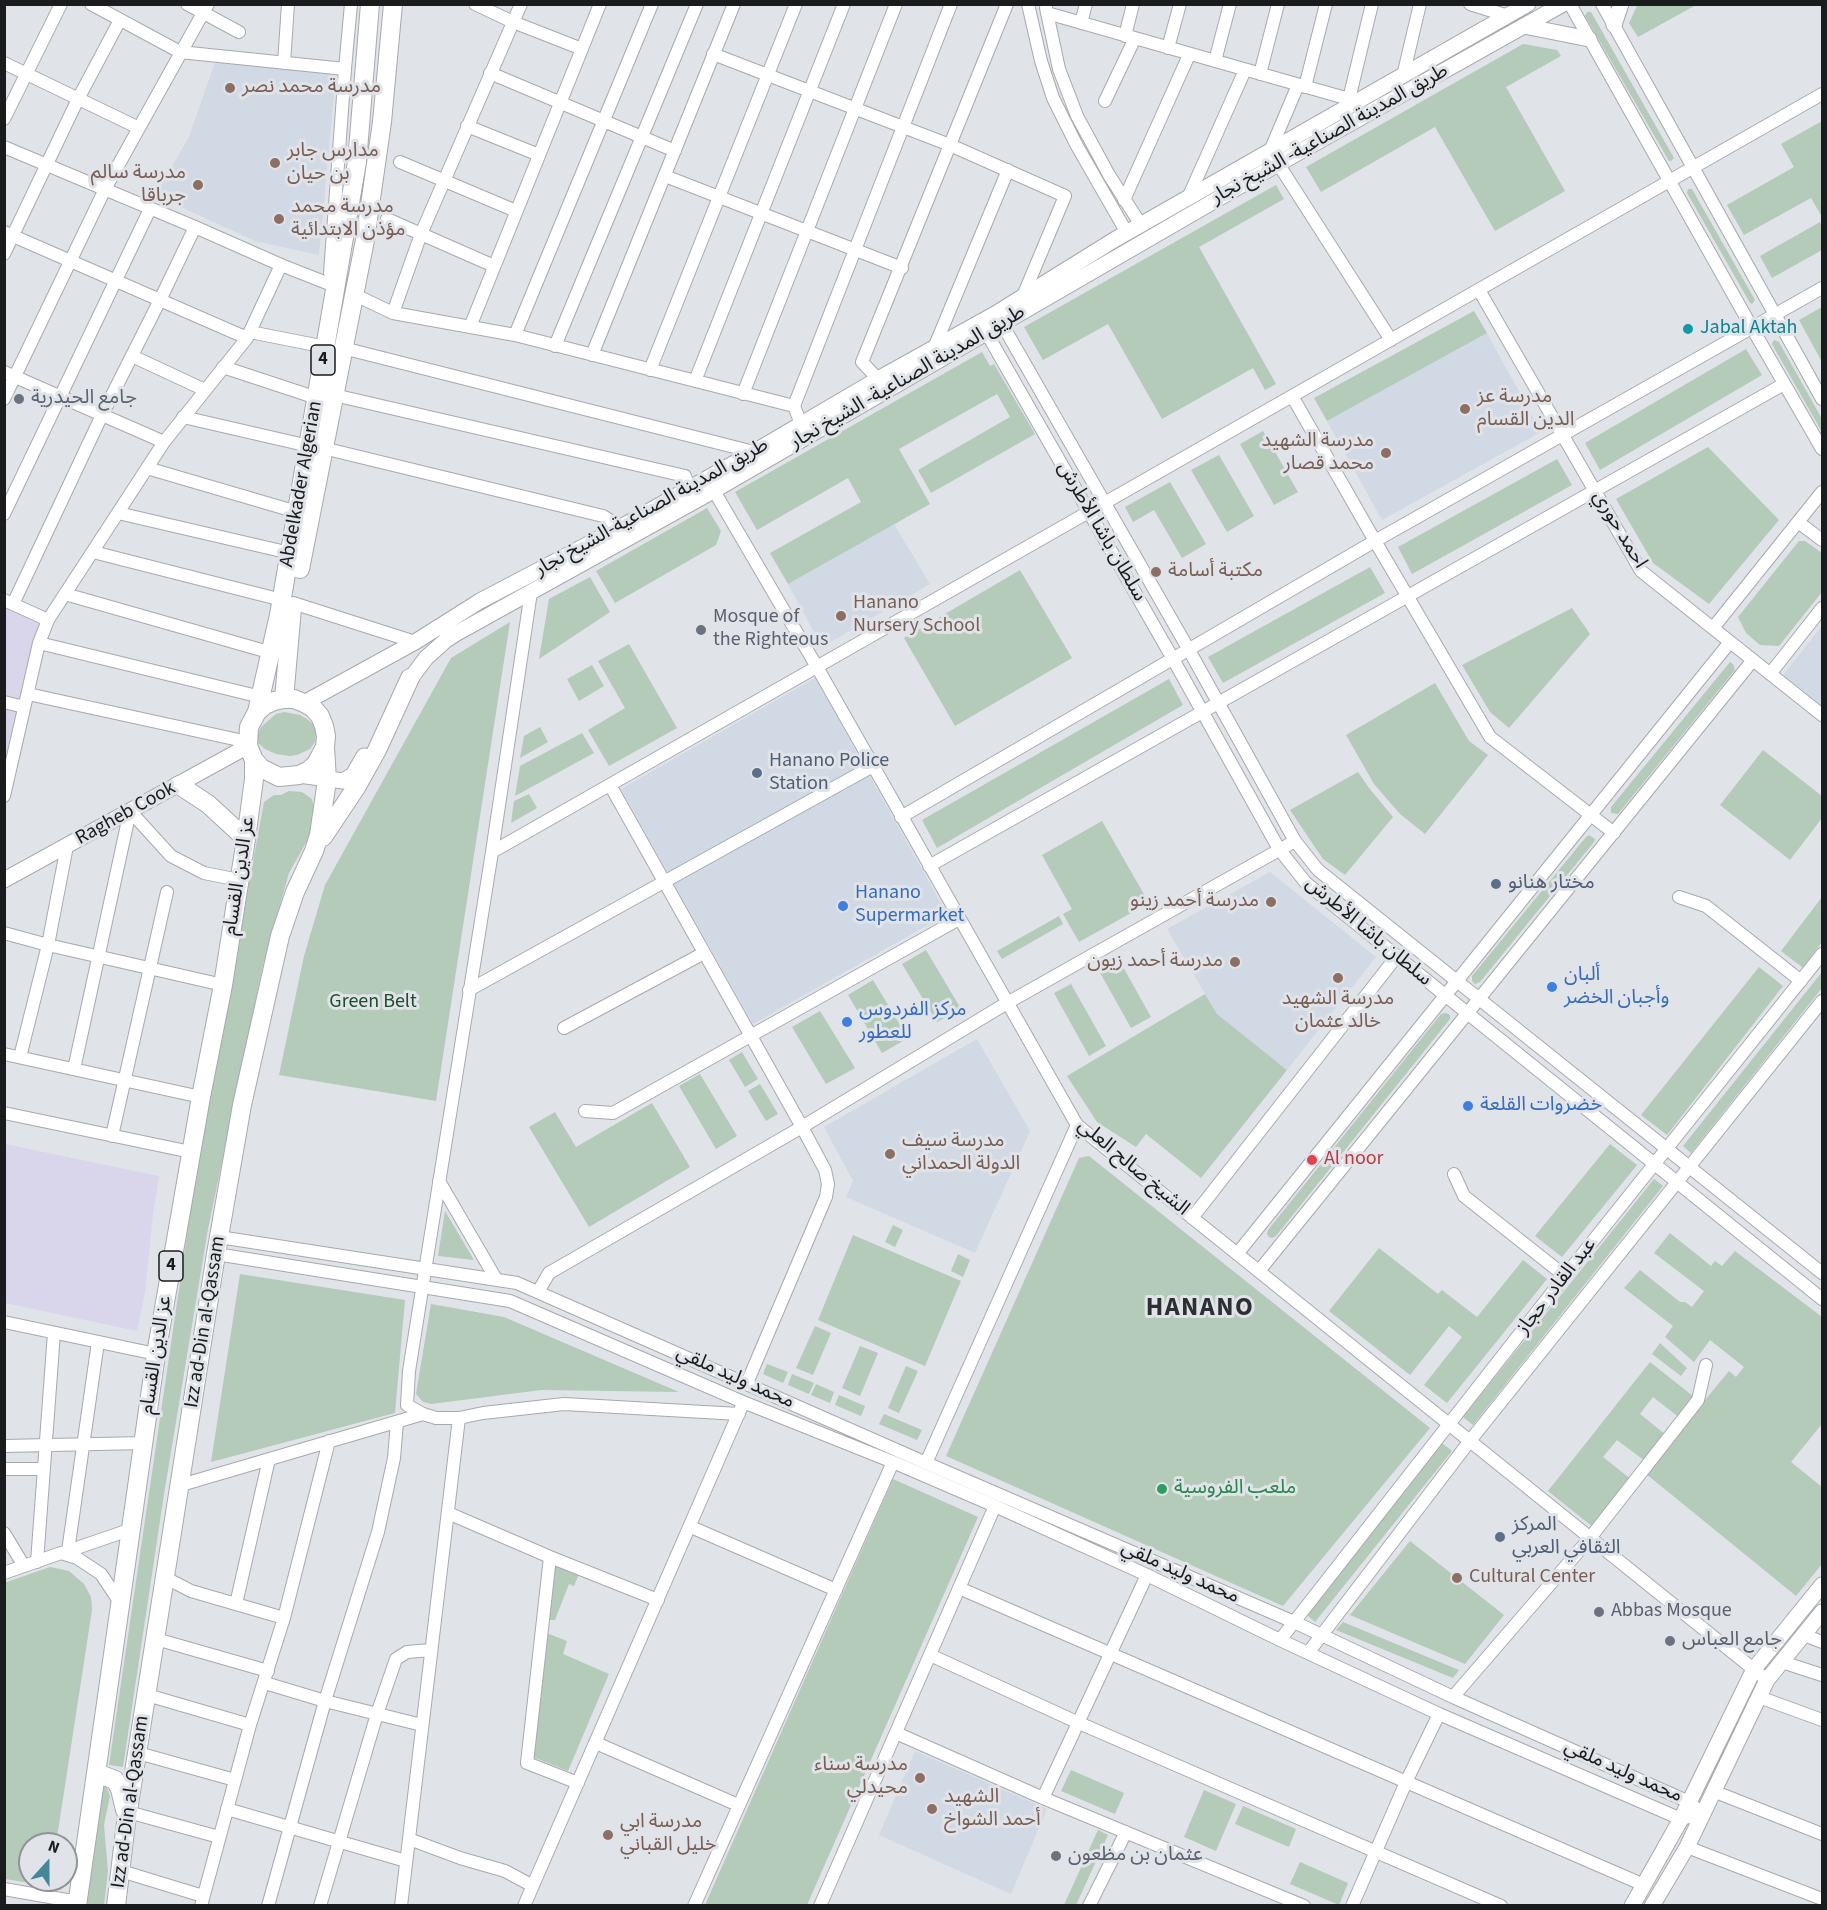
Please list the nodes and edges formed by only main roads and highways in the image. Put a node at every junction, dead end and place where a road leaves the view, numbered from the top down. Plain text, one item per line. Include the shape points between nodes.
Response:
1 (370, 4) edge
2 (393, 4) edge
3 (1528, 4) edge
4 (1563, 4) edge
5 (1621, 4) edge
6 (1614, 25) road end
7 (1524, 27) junction
8 (1589, 39) road end
9 (1274, 157) junction
10 (340, 289) junction
11 (999, 318) junction
12 (983, 327) junction
13 (316, 447) junction
14 (710, 485) junction
15 (288, 602) junction
16 (410, 678) junction
17 (284, 699) junction
18 (304, 703) junction
19 (259, 705) junction
20 (325, 747) junction
21 (250, 750) junction
22 (299, 775) junction
23 (327, 780) junction
24 (179, 785) junction
25 (246, 839) junction
26 (314, 852) junction
27 (4, 880) edge
28 (1822, 1585) edge
29 (1822, 1612) edge
30 (97, 1773) junction
31 (127, 1818) junction
32 (78, 1904) edge
33 (116, 1905) edge
34 (1632, 1905) edge
35 (1652, 1905) edge

1 - 10 highway, Abdelkader Algerian / 4 via 357,162
2 - 10 highway, Abdelkader Algerian / 4 via 365,240
3 - 9 main road via 1352,100
4 - 7 main road, طريق المدينة الصناعية- الشيخ نجار
5 - 6 main road
7 - 8 main road
7 - 9 main road, طريق المدينة الصناعية- الشيخ نجار
9 - 11 main road, طريق المدينة الصناعية- الشيخ نجار
9 - 11 main road via 1127,232 1023,296
10 - 13 highway, Abdelkader Algerian / 4
11 - 12 main road, طريق المدينة الصناعية- الشيخ نجار
12 - 14 main road, طريق المدينة الصناعية- الشيخ نجار
12 - 14 main road, طريق المدينة الصناعية-الشيخ نجار via 878,379 754,452
13 - 15 highway, Abdelkader Algerian / 4
13 - 15 highway, Abdelkader Algerian / 4 via 297,512
14 - 16 main road, طريق المدينة الصناعية- الشيخ نجار via 446,640
14 - 18 main road, طريق المدينة الصناعية-الشيخ نجار via 689,488 480,601
15 - 17 highway, Abdelkader Algerian / 4
15 - 19 highway, Abdelkader Algerian / 4
16 - 23 main road, طريق المدينة الصناعية- الشيخ نجار via 353,775 343,781
16 - 26 highway via 368,768
17 - 18 highway
17 - 19 highway
18 - 20 highway via 320,716
19 - 21 highway via 249,727
20 - 22 highway via 316,764
20 - 23 highway, Izz ad-Din al-Qassam
21 - 22 highway via 261,768 279,777
21 - 24 main road, Ragheb Cook
21 - 25 highway, عز الدين القسام / 4 via 254,779
22 - 23 main road, طريق المدينة الصناعية- الشيخ نجار
23 - 26 highway, Izz ad-Din al-Qassam
24 - 25 highway via 215,810
24 - 27 main road, Ragheb Cook
25 - 30 highway, عز الدين القسام / 4 via 156,1354
26 - 31 highway, Izz ad-Din al-Qassam / 4 via 280,936 242,1105
28 - 34 main road via 1754,1669 1681,1818
29 - 35 main road via 1767,1680 1687,1847
30 - 31 highway via 115,1780
30 - 32 highway, Izz ad-Din al-Qassam
31 - 33 highway, Izz ad-Din al-Qassam

